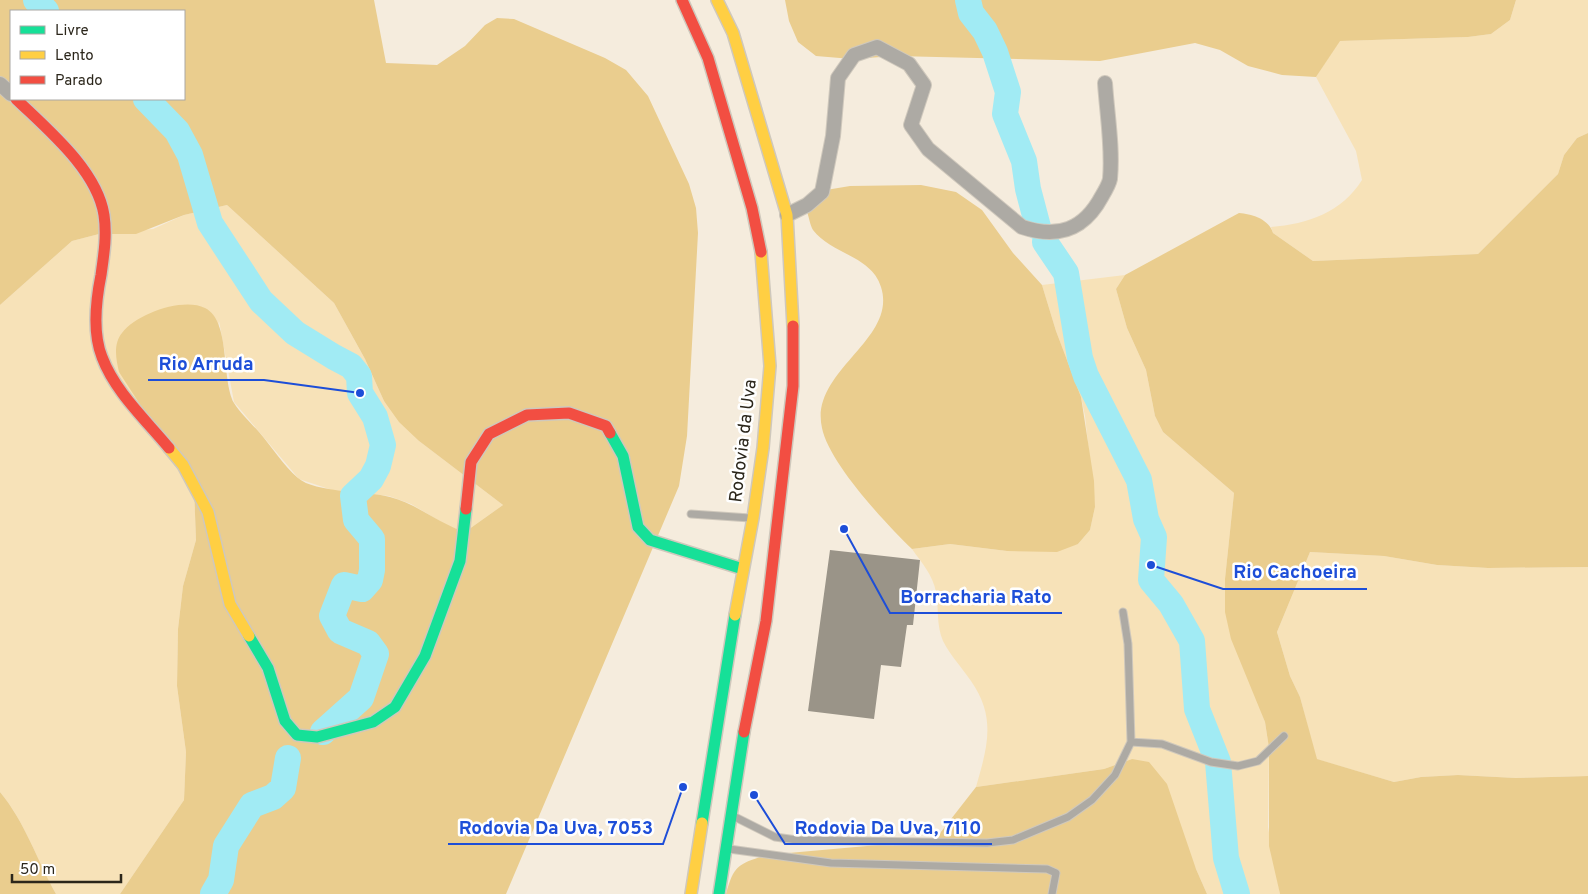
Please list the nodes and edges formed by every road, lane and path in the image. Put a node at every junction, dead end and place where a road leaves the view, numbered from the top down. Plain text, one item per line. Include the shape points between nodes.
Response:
1 (682, 0) edge
2 (717, 0) edge
3 (1105, 83) dead end
4 (0, 84) edge
5 (10, 93) edge
6 (17, 100) edge
7 (788, 215) junction
8 (691, 514) dead end
9 (753, 518) junction
10 (743, 569) junction
11 (1123, 612) dead end
12 (1284, 736) dead end
13 (1130, 742) junction
14 (730, 815) junction
15 (726, 848) junction
16 (691, 894) edge
17 (719, 894) edge
18 (1052, 894) edge

1 - 9 main road, Rodovia da Uva via 708,58 752,208 762,259 770,366
2 - 7 main road via 733,33
3 - 7 street via 1110,181 1084,222 1060,232 1038,232 1022,226 928,149 911,125 924,85 909,64 877,47 854,55 838,78 833,136 822,192
4 - 5 street
6 - 10 main road via 67,149 93,184 104,213 106,243 97,296 96,326 101,356 115,383 183,465 208,512 230,604 268,668 285,721 298,735 317,738 373,722 395,707 425,656 460,561 471,462 489,434 527,415 569,413 606,426 623,456 638,527 650,540
7 - 14 main road via 793,386 787,449 766,621
8 - 9 lane
9 - 10 main road, Rodovia da Uva
10 - 16 main road, Rodovia da Uva
11 - 13 lane via 1128,644
12 - 13 lane via 1258,760 1238,766 1212,762 1162,744
13 - 14 lane via 1115,775 1092,800 1068,817 1013,840 987,843 797,840 775,837
14 - 15 main road
15 - 17 main road
15 - 18 lane via 832,863 1047,869 1056,873

